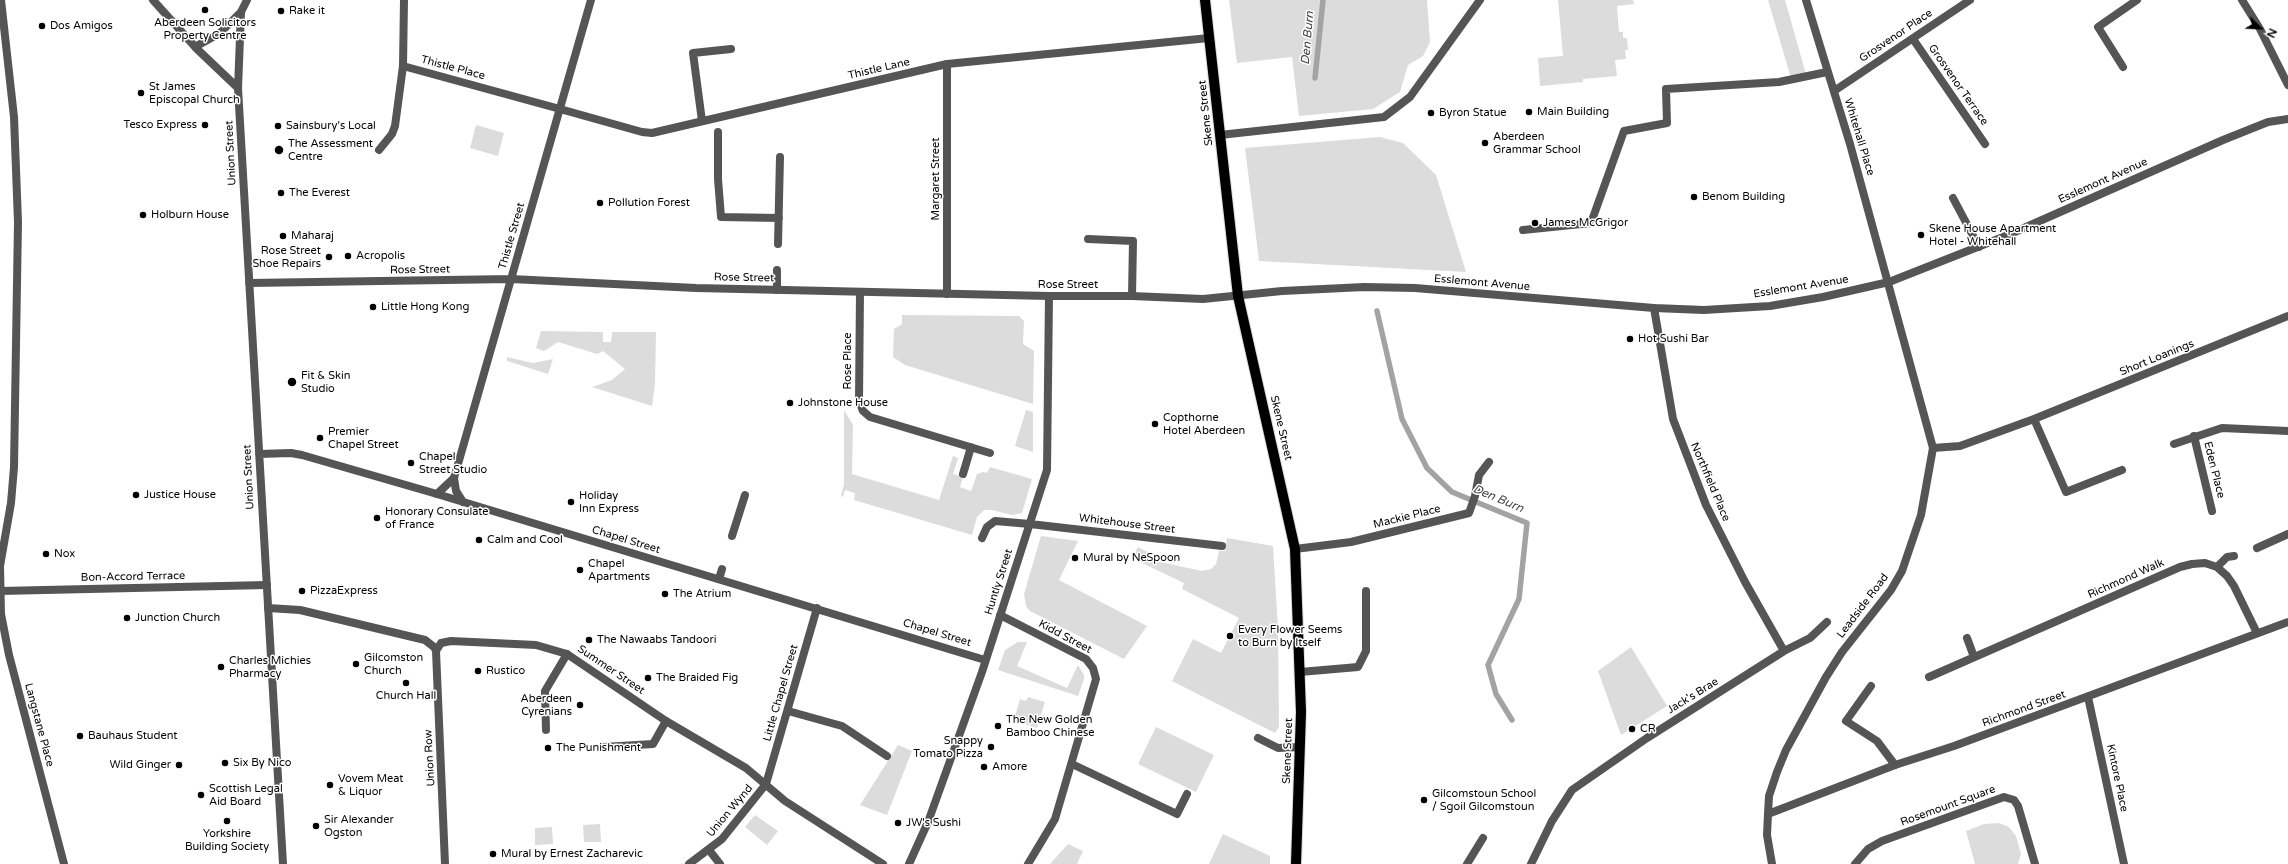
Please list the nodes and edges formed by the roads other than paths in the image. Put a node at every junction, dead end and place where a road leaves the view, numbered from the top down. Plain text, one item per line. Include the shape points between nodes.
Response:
1 (153, 0) edge
2 (247, 0) edge
3 (404, 0) edge
4 (591, 0) edge
5 (1205, 0) edge
6 (1480, 0) edge
7 (1806, 0) edge
8 (1970, 0) edge
9 (2137, 0) edge
10 (2242, 0) edge
11 (1, 2) edge
12 (241, 12) junction
13 (1210, 38) junction
14 (1913, 39) junction
15 (195, 47) junction
16 (731, 49) dead end
17 (947, 64) junction
18 (403, 66) junction
19 (2123, 67) dead end
20 (1828, 72) junction
21 (2288, 85) edge
22 (238, 88) junction
23 (1834, 91) junction
24 (560, 109) junction
25 (2288, 119) edge
26 (702, 121) junction
27 (718, 132) dead end
28 (1220, 135) junction
29 (1985, 144) dead end
30 (379, 150) dead end
31 (780, 157) dead end
32 (1953, 198) dead end
33 (780, 218) junction
34 (1523, 230) dead end
35 (1088, 239) dead end
36 (778, 244) dead end
37 (1979, 247) junction
38 (777, 270) dead end
39 (511, 279) junction
40 (1889, 282) junction
41 (249, 283) junction
42 (777, 290) junction
43 (860, 292) junction
44 (947, 294) junction
45 (1049, 296) junction
46 (1132, 296) junction
47 (1238, 296) junction
48 (1654, 308) junction
49 (2288, 316) edge
50 (2034, 419) junction
51 (2288, 431) edge
52 (2194, 436) junction
53 (2174, 444) dead end
54 (971, 447) junction
55 (1933, 448) junction
56 (990, 453) dead end
57 (259, 454) junction
58 (1489, 462) dead end
59 (2122, 470) dead end
60 (964, 474) dead end
61 (454, 478) junction
62 (437, 494) junction
63 (745, 495) dead end
64 (463, 502) junction
65 (2212, 510) dead end
66 (1030, 524) junction
67 (2288, 534) edge
68 (2, 535) edge
69 (732, 536) dead end
70 (982, 538) dead end
71 (1222, 546) dead end
72 (2257, 548) dead end
73 (1295, 549) junction
74 (2234, 556) dead end
75 (2217, 566) junction
76 (722, 569) dead end
77 (719, 579) junction
78 (266, 585) junction
79 (0, 591) edge
80 (1366, 591) dead end
81 (268, 608) junction
82 (818, 608) junction
83 (1000, 615) junction
84 (1827, 622) dead end
85 (2288, 622) edge
86 (2257, 633) junction
87 (1967, 638) dead end
88 (436, 651) junction
89 (1784, 651) junction
90 (567, 654) junction
91 (1974, 657) junction
92 (986, 660) junction
93 (1300, 672) junction
94 (1929, 677) dead end
95 (1871, 686) dead end
96 (2088, 697) junction
97 (788, 710) junction
98 (666, 721) junction
99 (546, 730) dead end
100 (1258, 738) dead end
101 (602, 747) dead end
102 (1300, 747) junction
103 (887, 756) dead end
104 (1072, 764) junction
105 (1895, 765) junction
106 (766, 784) junction
107 (1187, 794) dead end
108 (1768, 814) junction
109 (1483, 838) dead end
110 (709, 850) junction
111 (64, 864) edge
112 (283, 864) edge
113 (445, 864) edge
114 (689, 864) edge
115 (720, 864) edge
116 (883, 864) edge
117 (909, 864) edge
118 (1028, 864) edge
119 (1296, 864) edge
120 (1467, 864) edge
121 (1531, 864) edge
122 (1772, 864) edge
123 (1855, 864) edge
124 (2035, 864) edge
125 (2124, 864) edge

1 - 15 street
2 - 12 street
3 - 18 street, Thistle Place
4 - 24 street, Thistle Street
5 - 13 main road, Skene Street
6 - 28 street via 1410,97 1384,117
7 - 20 street, Whitehall Place
8 - 14 street, Grosvenor Place
9 - 19 street via 2098,27
10 - 21 street via 2260,29
11 - 68 street, Langstane Place via 14,117 18,222 14,467 11,503
12 - 15 street via 220,33
12 - 22 street, Union Street
13 - 17 street, Thistle Lane
13 - 28 main road, Skene Street
14 - 23 street, Grosvenor Place
14 - 29 street, Grosvenor Terrace
15 - 22 street
16 - 26 street via 693,53
17 - 26 street, Thistle Lane
17 - 44 street, Margaret Street
18 - 24 street, Thistle Place
18 - 30 street via 395,126
20 - 23 street, Whitehall Place
20 - 34 street via 1779,82 1666,89 1667,123 1624,131 1591,223
22 - 41 street, Union Street
23 - 40 street, Whitehall Place
24 - 26 street, Thistle Lane via 652,133
24 - 39 street, Thistle Street
25 - 37 street, Esslemont Avenue via 2268,122 2223,140
27 - 33 street via 718,179 722,217
28 - 47 main road, Skene Street
31 - 33 street
32 - 37 street
33 - 36 street
35 - 46 street via 1133,241
37 - 40 street, Esslemont Avenue
38 - 42 street
39 - 41 street, Rose Street
39 - 42 street, Rose Street via 595,285
39 - 61 street, Thistle Street
40 - 48 street, Esslemont Avenue via 1770,306 1704,310
40 - 55 street, Leadside Road
41 - 57 street, Union Street
42 - 43 street, Rose Street
43 - 44 street, Rose Street
43 - 54 street, Rose Place via 859,401 863,411 870,417
44 - 45 street, Rose Street
45 - 46 street, Rose Street
45 - 66 street, Huntly Street via 1047,470
46 - 47 street, Rose Street via 1203,299
47 - 48 street, Esslemont Avenue via 1364,287 1415,288
47 - 73 main road, Skene Street
48 - 89 street, Northfield Place via 1676,426 1706,505 1744,582
49 - 50 street, Short Loanings
50 - 55 street, Short Loanings via 1960,446
50 - 59 street via 2066,492
51 - 52 street, Eden Place via 2222,428
52 - 53 street, Eden Place
52 - 65 street, Eden Place
54 - 56 street, Rose Place
54 - 60 street
55 - 108 street, Leadside Road via 1921,515 1902,571 1872,616 1842,652 1816,694 1776,772 1769,796
57 - 62 street, Chapel Street via 299,454
57 - 78 street, Union Street
58 - 73 street, Mackie Place via 1479,476 1469,513 1351,542
61 - 62 street
61 - 64 street via 456,491
62 - 64 street, Chapel Street
63 - 69 street
64 - 77 street, Chapel Street
66 - 70 street, Whitehouse Street via 996,521 987,527
66 - 71 street, Whitehouse Street
66 - 83 street, Huntly Street
67 - 72 street
68 - 79 street, Langstane Place
73 - 93 main road, Skene Street
74 - 75 street
75 - 86 street via 2234,586
75 - 91 street, Richmond Walk via 2206,563 2180,567
76 - 77 street
77 - 82 street, Chapel Street
78 - 79 street, Bon-Accord Terrace
78 - 81 street, Union Street
79 - 111 street, Langstane Place via 1,614 9,655
80 - 93 street via 1366,651 1358,666
81 - 88 street via 300,610 425,640 431,643
81 - 112 street, Union Street
82 - 92 street, Chapel Street
82 - 97 street, Little Chapel Street
83 - 92 street, Huntly Street
83 - 104 street, Kidd Street via 1086,659 1093,668 1096,679
84 - 89 street, Jack's Brae via 1810,638
85 - 86 street, Richmond Street
86 - 96 street, Richmond Street
87 - 91 street
88 - 90 street, Summer Street via 441,643 451,641 536,645
88 - 113 street, Union Row
89 - 121 street, Jack's Brae via 1647,738 1572,790 1552,821
90 - 98 street, Summer Street
90 - 99 street via 545,691
91 - 94 street, Richmond Walk
92 - 117 street, Huntly Street via 928,822
93 - 102 main road, Skene Street
95 - 105 street via 1846,721 1877,741
96 - 105 street, Richmond Street
96 - 125 street, Kintore Place
97 - 103 street via 842,726
97 - 106 street, Little Chapel Street
98 - 101 street via 653,744
98 - 106 street, Summer Street via 746,768
100 - 102 street via 1278,748
102 - 119 main road, Skene Street
104 - 107 street via 1177,814
104 - 118 street, Kidd Street via 1055,819
105 - 108 street, Richmond Street
106 - 110 street, Union Wynd via 722,839
106 - 116 street, Summer Street via 785,801
108 - 122 street, Leadside Road via 1767,835
109 - 120 street
110 - 114 street, Union Wynd
110 - 115 street
123 - 124 street, Rosemount Square via 1868,849 1882,841 2004,797 2014,800 2018,806

